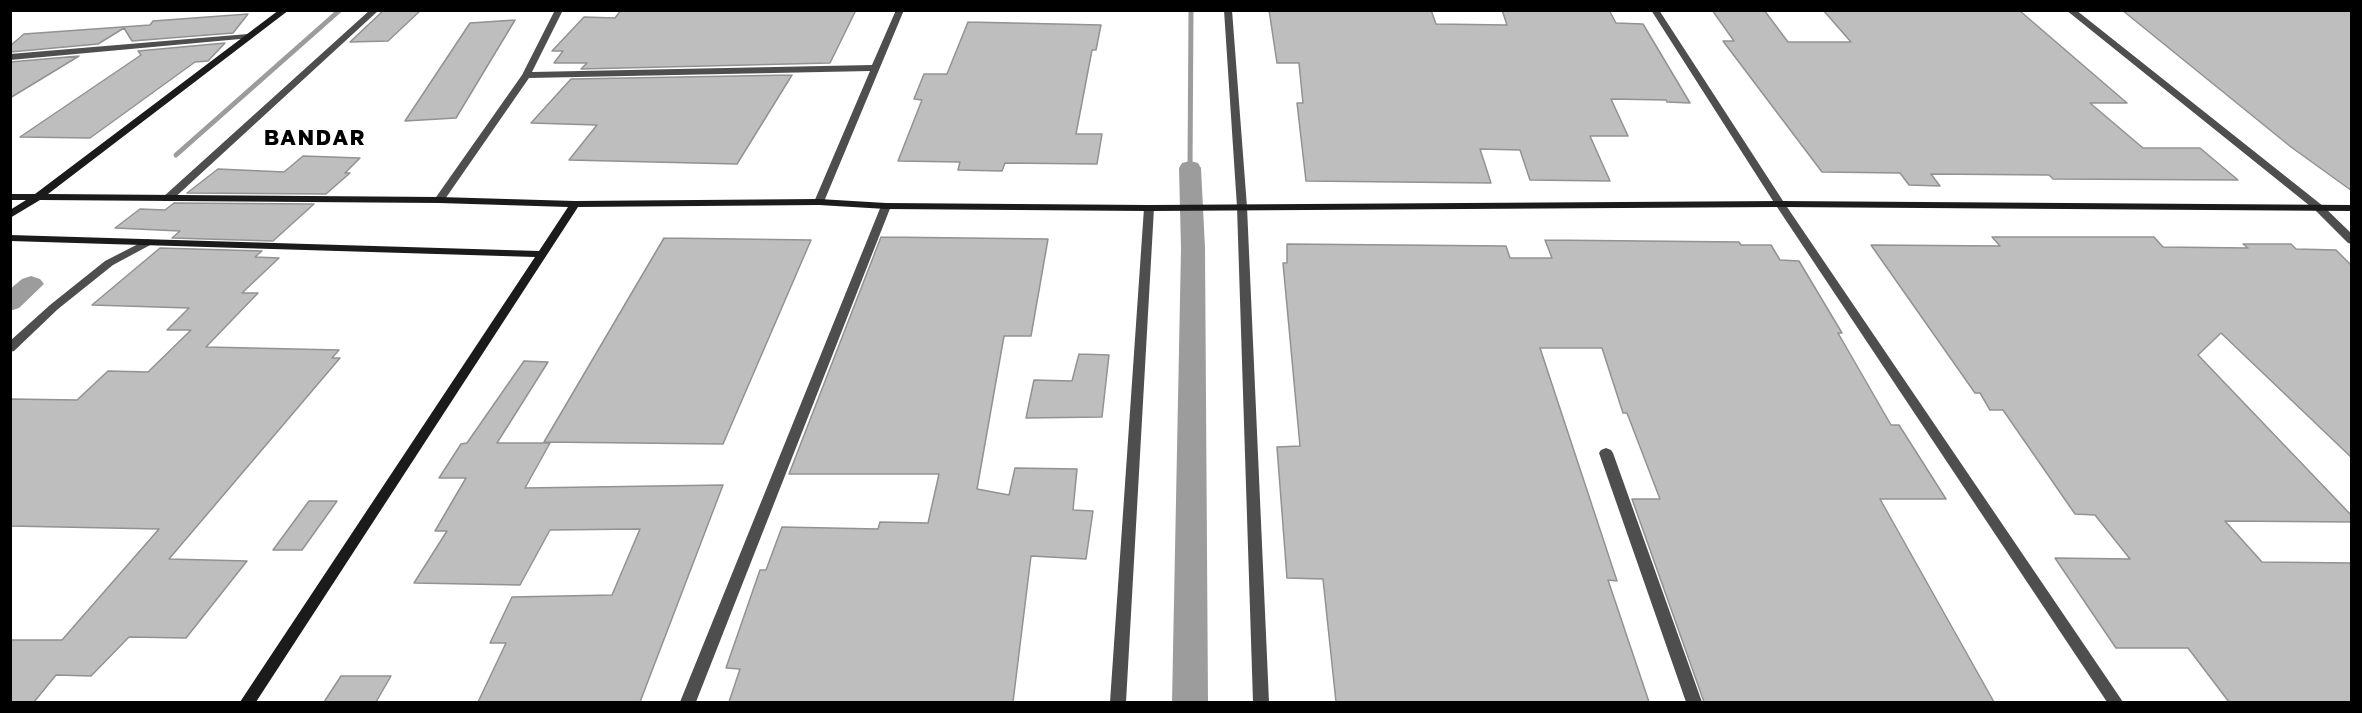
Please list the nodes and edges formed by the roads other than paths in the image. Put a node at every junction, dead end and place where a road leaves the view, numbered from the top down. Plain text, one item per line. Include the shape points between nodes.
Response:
1 (285, 10) edge
2 (375, 10) edge
3 (559, 10) edge
4 (900, 10) edge
5 (1228, 10) edge
6 (1655, 10) edge
7 (2070, 10) edge
8 (248, 36) junction
9 (10, 57) edge
10 (876, 68) junction
11 (526, 75) junction
12 (10, 197) edge
13 (38, 197) junction
14 (167, 199) junction
15 (439, 200) junction
16 (819, 202) junction
17 (575, 204) junction
18 (1780, 204) junction
19 (886, 206) junction
20 (1242, 207) junction
21 (1149, 208) junction
22 (2319, 208) junction
23 (2352, 208) edge
24 (10, 215) edge
25 (10, 238) edge
26 (2352, 241) edge
27 (148, 242) junction
28 (540, 254) junction
29 (10, 348) edge
30 (1606, 453) dead end
31 (248, 702) edge
32 (688, 702) edge
33 (1118, 702) edge
34 (1260, 702) edge
35 (1694, 702) edge
36 (2115, 702) edge

1 - 8 street
2 - 14 street
3 - 11 street
4 - 10 street
5 - 20 street
6 - 18 street
7 - 22 street
8 - 9 street
8 - 13 street
10 - 11 street
10 - 16 street
11 - 15 street
12 - 13 street
13 - 14 street
13 - 24 street
14 - 15 street
15 - 17 street
16 - 17 street
16 - 19 street
17 - 28 street
18 - 20 street
18 - 22 street
18 - 36 street
19 - 21 street
19 - 32 street
20 - 21 street
20 - 34 street
21 - 33 street
22 - 23 street
22 - 26 street
25 - 27 street
27 - 28 street
27 - 29 street via 109,263
28 - 31 street
30 - 35 street

